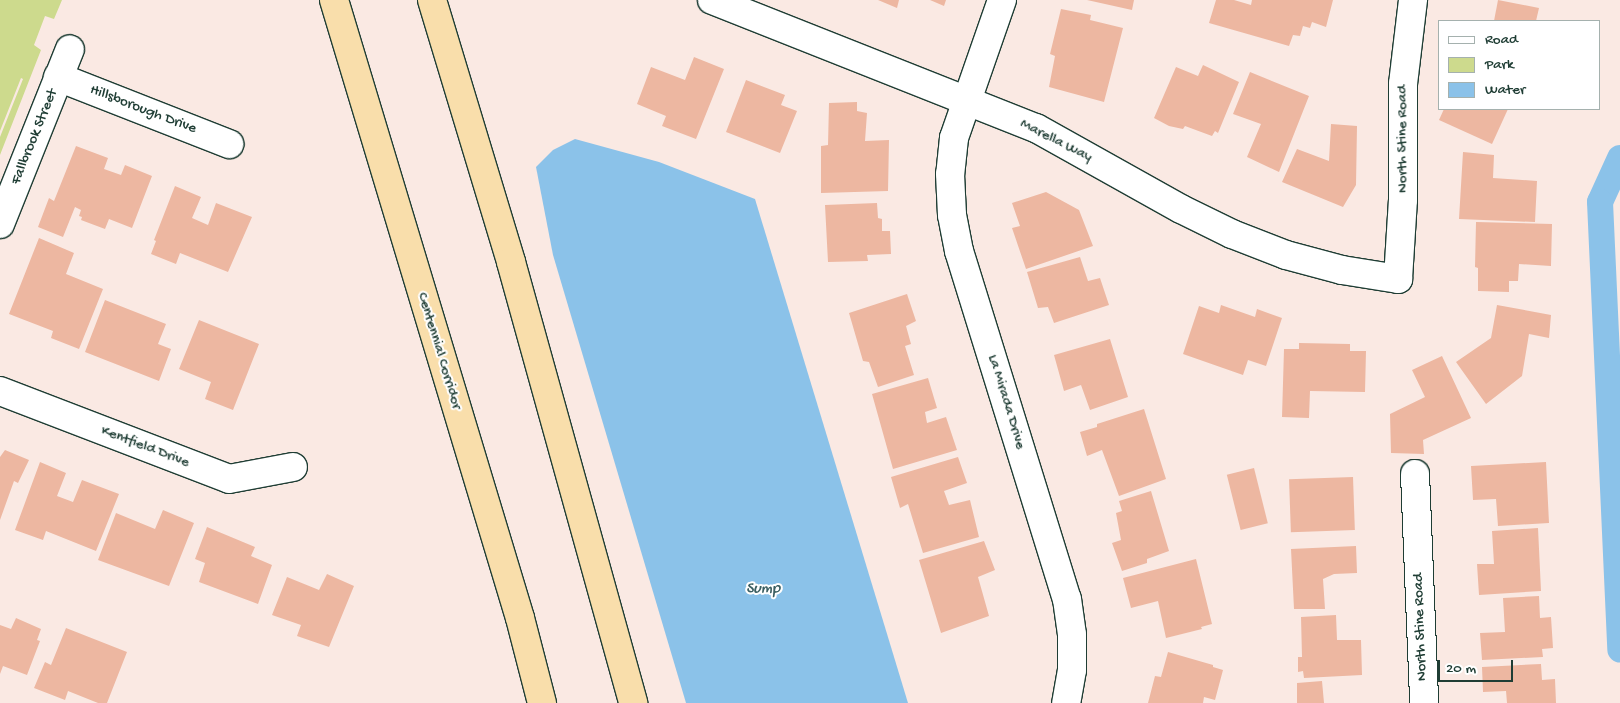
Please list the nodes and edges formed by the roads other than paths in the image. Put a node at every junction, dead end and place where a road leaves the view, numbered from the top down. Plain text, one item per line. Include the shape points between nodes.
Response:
1 (334, 0) edge
2 (432, 0) edge
3 (712, 0) edge
4 (1002, 0) edge
5 (1413, 0) edge
6 (70, 49) dead end
7 (58, 77) junction
8 (966, 100) junction
9 (229, 144) dead end
10 (0, 224) edge
11 (1398, 279) joint
12 (0, 391) edge
13 (293, 467) dead end
14 (1415, 474) dead end
15 (542, 703) edge
16 (634, 703) edge
17 (1066, 703) edge
18 (1424, 703) edge

1 - 15 highway, Centennial Corridor via 517,608
2 - 16 highway via 514,271
3 - 8 street, Marella Way
4 - 8 street, La Mirada Drive
5 - 11 street, North Stine Road via 1403,84 1403,200
6 - 7 street, Fallbrook Street
7 - 9 street, Hillsborough Drive
7 - 10 street, Fallbrook Street
8 - 11 street, Marella Way via 1036,128 1232,234 1286,255 1342,270
8 - 17 street, La Mirada Drive via 953,147 950,174 952,215 959,251 1067,600 1072,670
12 - 13 street, Kentfield Drive via 229,479
14 - 18 street, North Stine Road

